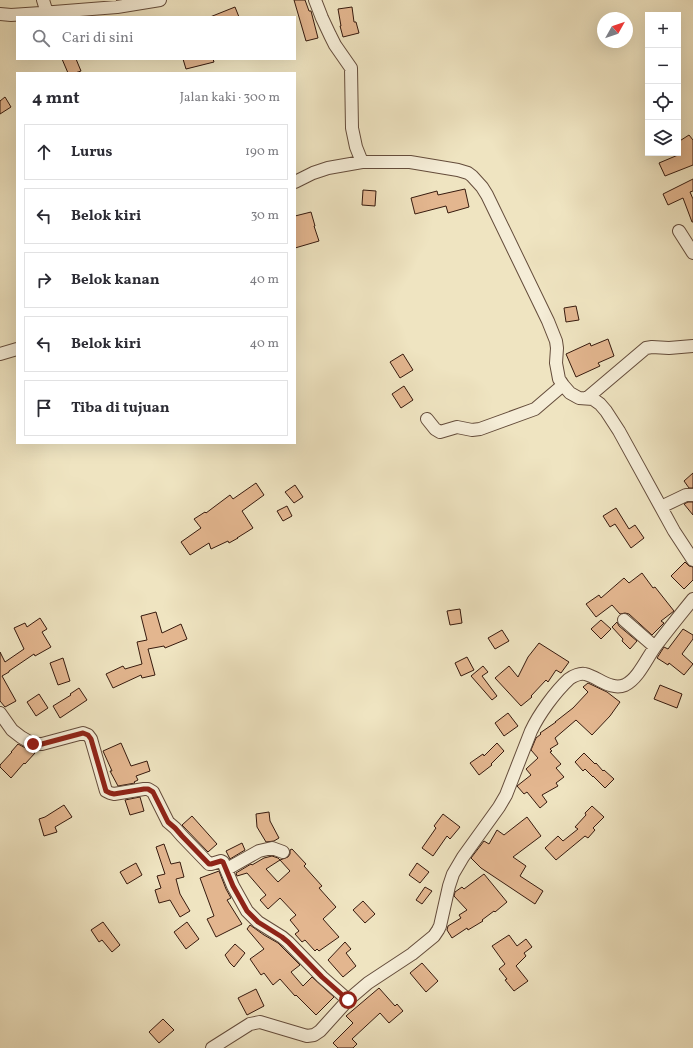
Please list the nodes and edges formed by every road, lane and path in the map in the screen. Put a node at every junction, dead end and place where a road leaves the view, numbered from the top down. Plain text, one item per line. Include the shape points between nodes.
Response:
1 (43, 0) edge
2 (160, 0) edge
3 (315, 0) edge
4 (47, 13) junction
5 (0, 14) edge
6 (362, 162) junction
7 (296, 182) edge
8 (680, 231) dead end
9 (693, 253) edge
10 (693, 346) edge
11 (16, 349) edge
12 (0, 354) edge
13 (563, 385) junction
14 (587, 398) junction
15 (427, 418) dead end
16 (693, 495) edge
17 (661, 507) junction
18 (693, 560) edge
19 (693, 599) edge
20 (624, 620) dead end
21 (655, 647) junction
22 (0, 712) edge
23 (282, 852) dead end
24 (227, 869) junction
25 (348, 1000) junction
26 (212, 1048) edge

1 - 4 street
2 - 4 street via 118,7
3 - 6 street via 332,40 351,68 353,136
4 - 5 street
6 - 7 street via 328,168
6 - 13 street via 410,162 452,169 468,173 479,183 548,321 556,341 557,372
8 - 9 street
10 - 14 street via 646,348
11 - 12 street
13 - 14 street via 575,396
13 - 15 street via 535,409 480,429 457,427 440,432
14 - 17 street via 596,400 606,411
16 - 17 street via 686,495
17 - 18 street
19 - 21 street
20 - 21 street
21 - 25 street via 637,674 626,685 612,685 580,674 573,676 561,688 536,722 506,795 453,874 438,930 425,944
22 - 24 street via 12,730 33,744 38,745 83,733 88,735 106,791 114,794 148,789 153,792 168,822 209,864 221,861
23 - 24 street via 272,848 259,851
24 - 25 street via 247,911 258,922 288,942
25 - 26 street via 314,1035 307,1036 257,1022

